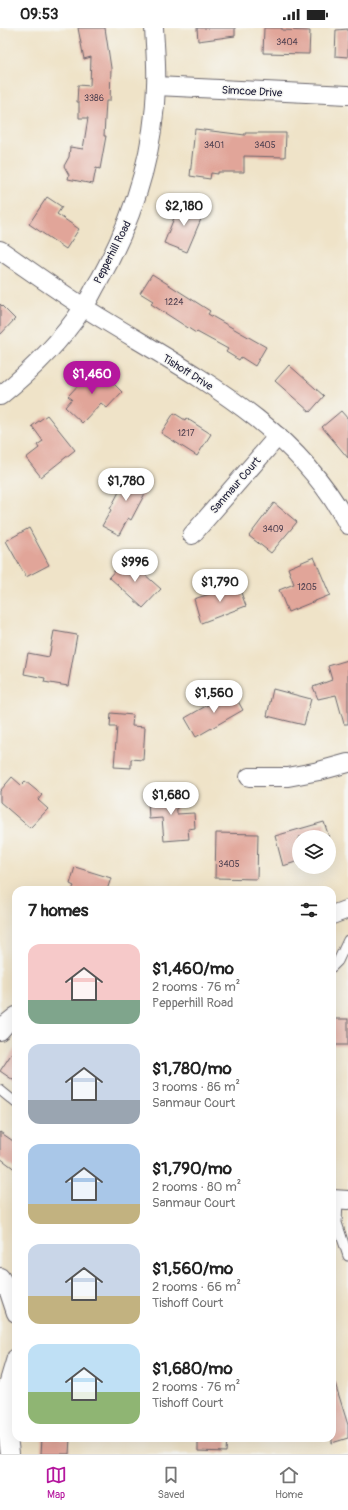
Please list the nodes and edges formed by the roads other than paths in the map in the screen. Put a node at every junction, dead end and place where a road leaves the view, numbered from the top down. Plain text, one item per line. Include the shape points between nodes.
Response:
1 (154, 28) edge
2 (156, 86) junction
3 (348, 95) edge
4 (0, 250) edge
5 (84, 308) junction
6 (0, 396) edge
7 (278, 436) junction
8 (348, 525) edge
9 (192, 535) dead end
10 (348, 763) edge
11 (249, 777) dead end
12 (348, 909) edge
13 (336, 913) edge
14 (348, 940) edge
15 (336, 963) edge
16 (12, 1019) edge
17 (0, 1031) edge
18 (0, 1090) edge
19 (12, 1099) edge
20 (339, 1199) edge
21 (348, 1256) edge
22 (0, 1277) edge
23 (12, 1302) edge
24 (12, 1368) edge
25 (3, 1392) edge
26 (7, 1450) edge

1 - 2 street, Pepperhill Road
2 - 3 street, Simcoe Drive
2 - 5 street, Pepperhill Road via 149,148 132,212 115,252
4 - 5 street, Tishoff Drive
5 - 6 street, Pepperhill Road via 32,368
5 - 7 street, Tishoff Drive via 238,403
7 - 8 street, Tishoff Drive via 299,456 330,494
7 - 9 street, Sanmaur Court
10 - 11 street via 288,777
12 - 13 street
14 - 15 lane
16 - 17 street
18 - 19 lane
20 - 21 lane via 337,1222
22 - 23 street
24 - 25 street
25 - 26 street via 6,1406

